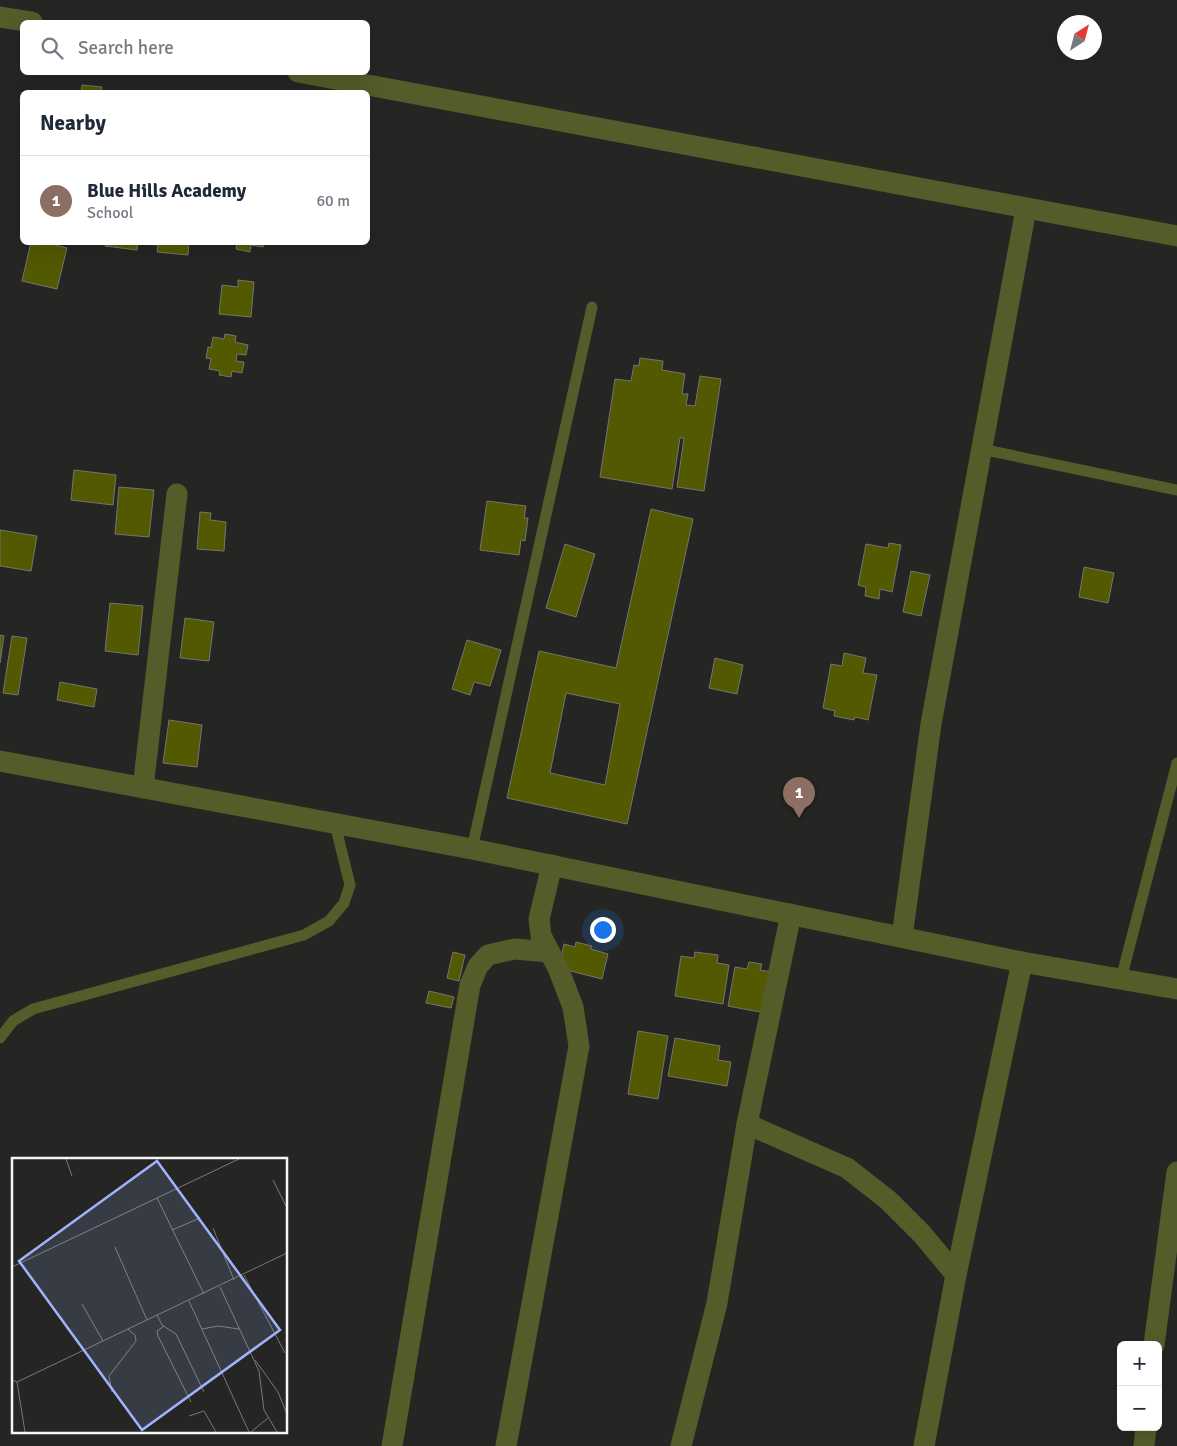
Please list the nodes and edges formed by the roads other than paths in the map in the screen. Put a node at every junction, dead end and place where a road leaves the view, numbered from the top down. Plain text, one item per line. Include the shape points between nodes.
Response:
1 (0, 17) edge
2 (20, 20) edge
3 (314, 75) edge
4 (1026, 208) junction
5 (1177, 236) edge
6 (592, 307) dead end
7 (982, 449) junction
8 (1177, 490) edge
9 (177, 494) dead end
10 (0, 761) edge
11 (1177, 763) edge
12 (142, 788) junction
13 (335, 824) junction
14 (472, 849) junction
15 (552, 865) junction
16 (791, 914) junction
17 (902, 937) junction
18 (549, 952) junction
19 (1022, 962) junction
20 (1121, 979) junction
21 (1177, 988) edge
22 (0, 1038) edge
23 (747, 1124) junction
24 (1177, 1172) edge
25 (956, 1275) junction
26 (1155, 1341) edge
27 (1146, 1431) edge
28 (392, 1446) edge
29 (506, 1446) edge
30 (681, 1446) edge
31 (924, 1446) edge
32 (1144, 1446) edge

1 - 2 street
3 - 4 street
4 - 5 street
4 - 7 street
6 - 14 lane
7 - 8 lane
7 - 17 street via 931,724
9 - 12 street
10 - 12 street
11 - 20 lane
12 - 13 street
13 - 14 street
13 - 22 lane via 350,885 344,903 329,922 304,935 33,1009 13,1021
14 - 15 street
15 - 16 street
15 - 18 street via 539,919 540,936
16 - 17 street
16 - 23 street
17 - 19 street
18 - 28 street via 515,949 488,955 478,966 470,985
18 - 29 street via 573,1007 578,1046
19 - 20 street
19 - 25 street
20 - 21 street
23 - 25 street via 847,1168 888,1200
23 - 30 street via 717,1303
24 - 26 street
25 - 31 street
27 - 32 street

